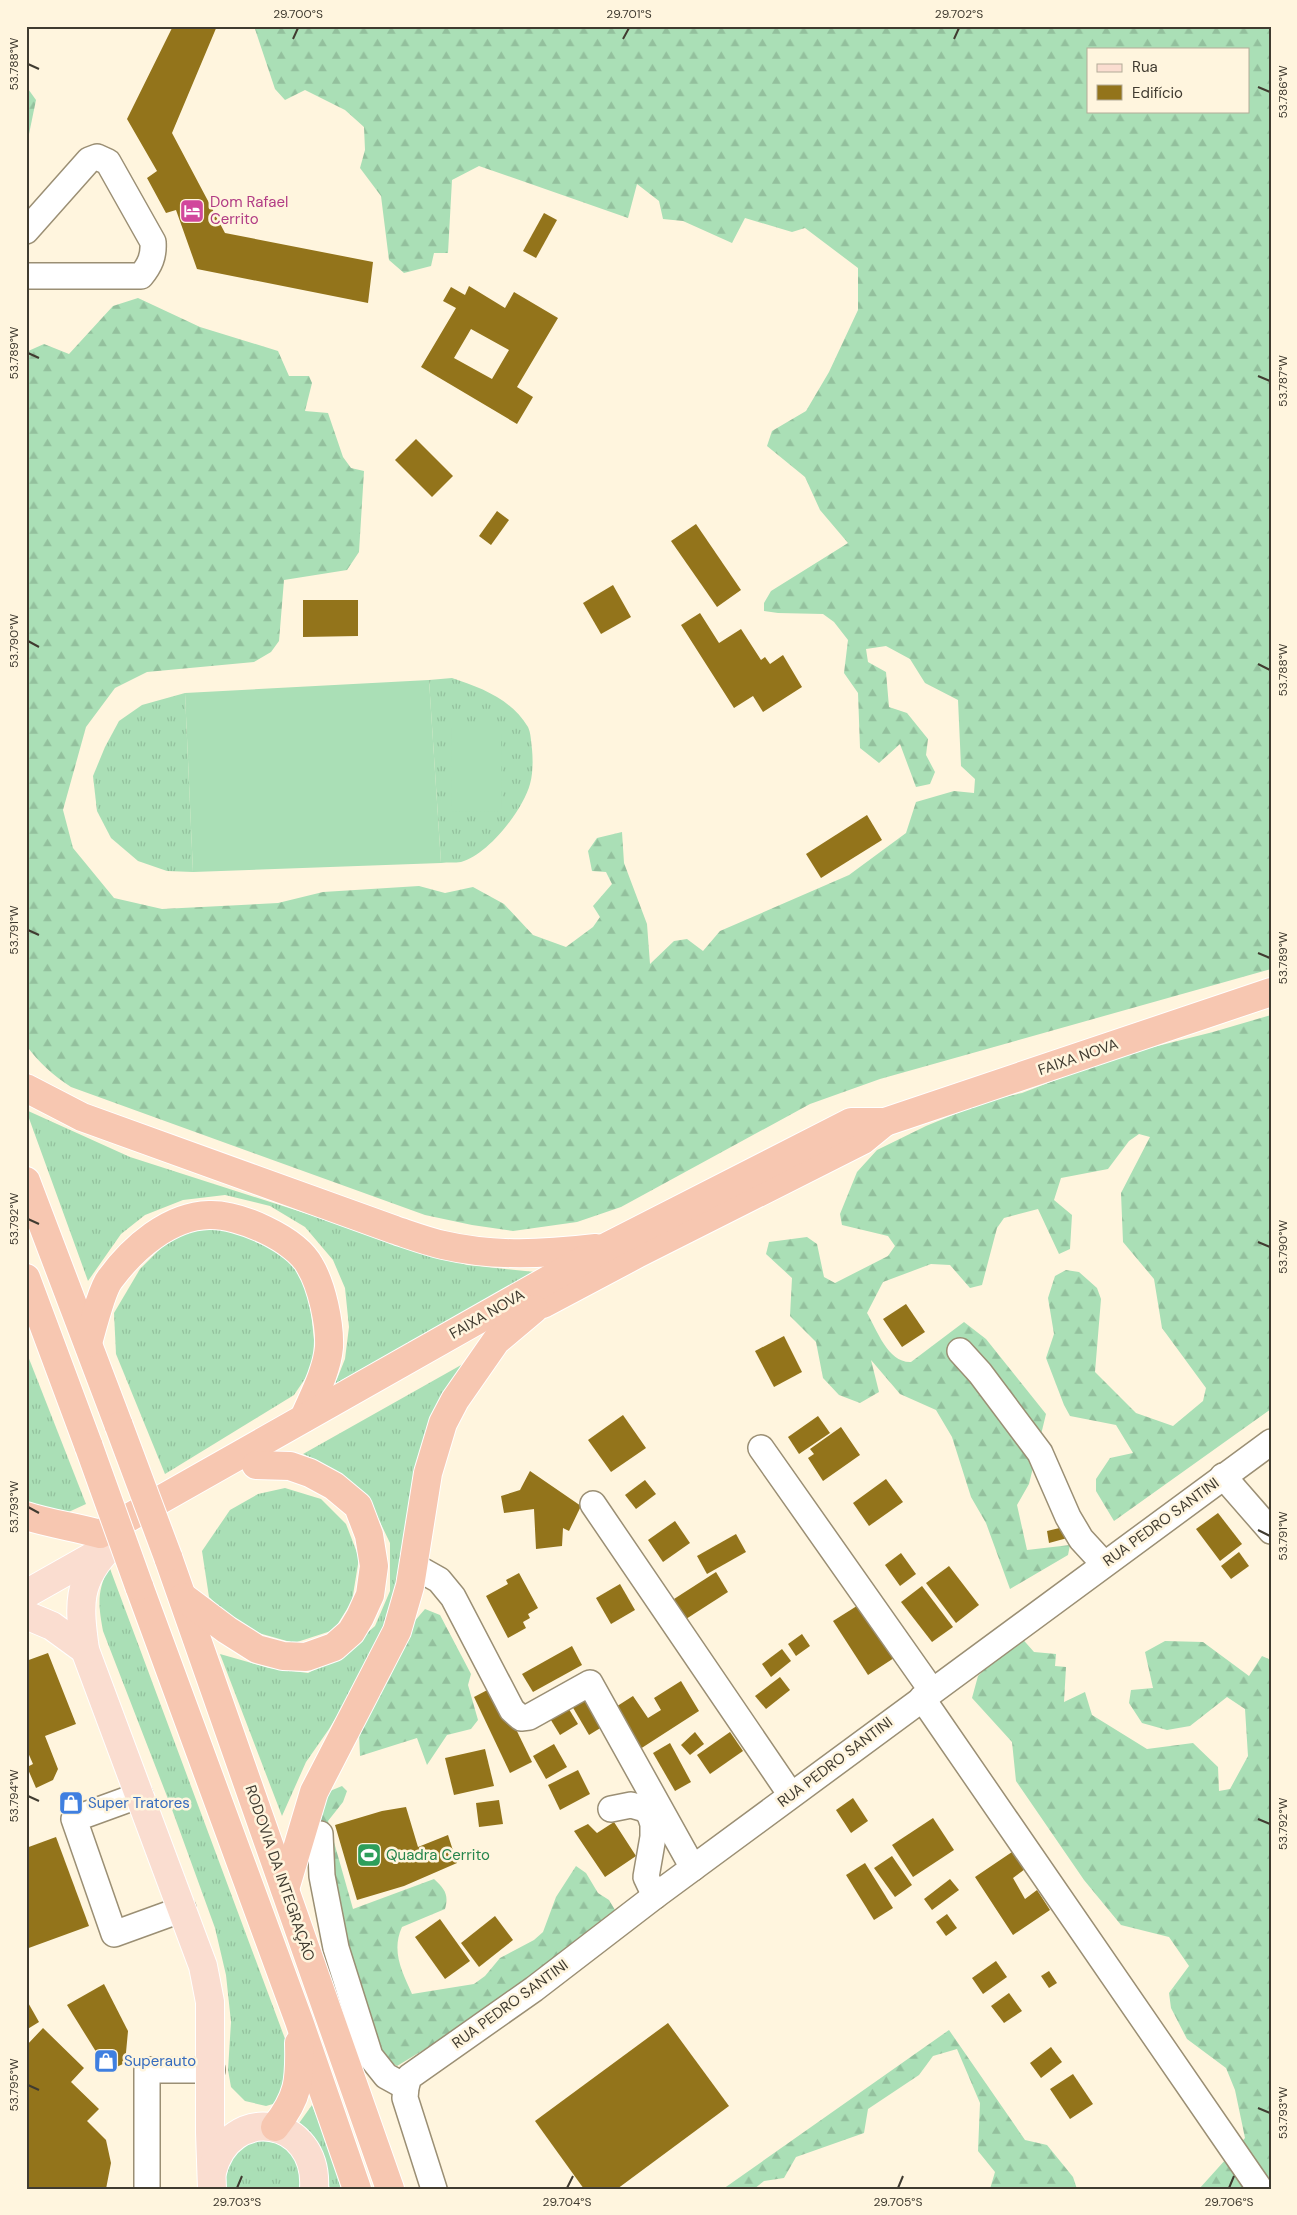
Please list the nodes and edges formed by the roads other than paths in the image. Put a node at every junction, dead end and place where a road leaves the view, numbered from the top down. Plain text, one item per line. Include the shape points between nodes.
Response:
1 (26, 231) edge
2 (26, 276) edge
3 (1271, 992) edge
4 (26, 1088) edge
5 (885, 1122) junction
6 (26, 1181) edge
7 (608, 1246) junction
8 (26, 1278) edge
9 (534, 1309) junction
10 (88, 1343) junction
11 (960, 1350) dead end
12 (304, 1418) junction
13 (1271, 1442) edge
14 (761, 1448) dead end
15 (256, 1465) junction
16 (1223, 1476) junction
17 (593, 1504) dead end
18 (26, 1516) edge
19 (1271, 1531) edge
20 (105, 1541) junction
21 (1104, 1564) junction
22 (414, 1566) junction
23 (26, 1576) edge
24 (26, 1594) edge
25 (183, 1596) junction
26 (26, 1615) edge
27 (85, 1650) junction
28 (927, 1695) junction
29 (140, 1795) junction
30 (791, 1795) junction
31 (610, 1809) dead end
32 (320, 1834) dead end
33 (693, 1868) junction
34 (285, 1889) junction
35 (655, 1896) junction
36 (183, 1909) junction
37 (298, 2021) junction
38 (212, 2070) junction
39 (406, 2087) junction
40 (262, 2128) junction
41 (209, 2184) edge
42 (147, 2189) edge
43 (314, 2189) edge
44 (357, 2189) edge
45 (390, 2189) edge
46 (434, 2189) edge
47 (1260, 2189) edge

1 - 2 street via 89,160 97,158 108,162 153,242 154,253 140,276
3 - 5 highway, FAIXA NOVA
4 - 7 highway via 82,1117 442,1245 508,1254
5 - 7 highway, FAIXA NOVA via 851,1122
5 - 9 highway, FAIXA NOVA via 863,1140
6 - 10 highway, RODOVIA DA INTEGRAÇÃO
7 - 12 highway, FAIXA NOVA
8 - 37 highway, bridge
9 - 15 highway, FAIXA NOVA
9 - 22 highway via 496,1341 443,1423 428,1473
10 - 12 highway via 108,1280 158,1231 184,1220 208,1215 247,1221 282,1240 310,1265 328,1319 329,1348
10 - 25 highway, RODOVIA DA INTEGRAÇÃO, bridge
11 - 21 street via 1040,1453 1068,1517 1081,1539
12 - 20 highway, FAIXA NOVA
13 - 16 street, RUA PEDRO SANTINI
14 - 28 street
15 - 20 highway, FAIXA NOVA
15 - 25 highway via 290,1466 310,1472 358,1506 369,1535 374,1566 370,1595 352,1632 334,1647 306,1657 282,1656 257,1649
16 - 19 street
16 - 21 street, RUA PEDRO SANTINI
17 - 30 street
18 - 20 highway via 70,1526
20 - 23 main road
20 - 24 main road
20 - 27 main road via 83,1592 81,1617
21 - 28 street, RUA PEDRO SANTINI
22 - 33 street via 439,1580 453,1597 512,1710 521,1718 529,1717 590,1683
22 - 34 highway via 397,1630 314,1792
25 - 34 highway, RODOVIA DA INTEGRAÇÃO
26 - 27 main road via 52,1626
27 - 29 main road
28 - 30 street, RUA PEDRO SANTINI
28 - 47 street
29 - 36 main road
29 - 36 street via 74,1819 114,1934
30 - 33 street, RUA PEDRO SANTINI
31 - 35 street via 631,1805 645,1809 650,1815 653,1837 646,1876
32 - 39 street via 322,1876 336,1948 370,2056 386,2076
33 - 35 street, RUA PEDRO SANTINI
34 - 45 highway, RODOVIA DA INTEGRAÇÃO
35 - 39 street, RUA PEDRO SANTINI via 534,1989 409,2077
36 - 38 main road via 203,1966 210,2002
37 - 40 highway via 300,2075 296,2092 284,2115
37 - 44 highway
38 - 40 main road via 222,2104 235,2119
38 - 41 main road
38 - 42 street via 147,2070
39 - 46 street via 405,2098
40 - 41 main road via 236,2134 224,2144 215,2158
40 - 43 main road via 290,2133 302,2144 311,2157

